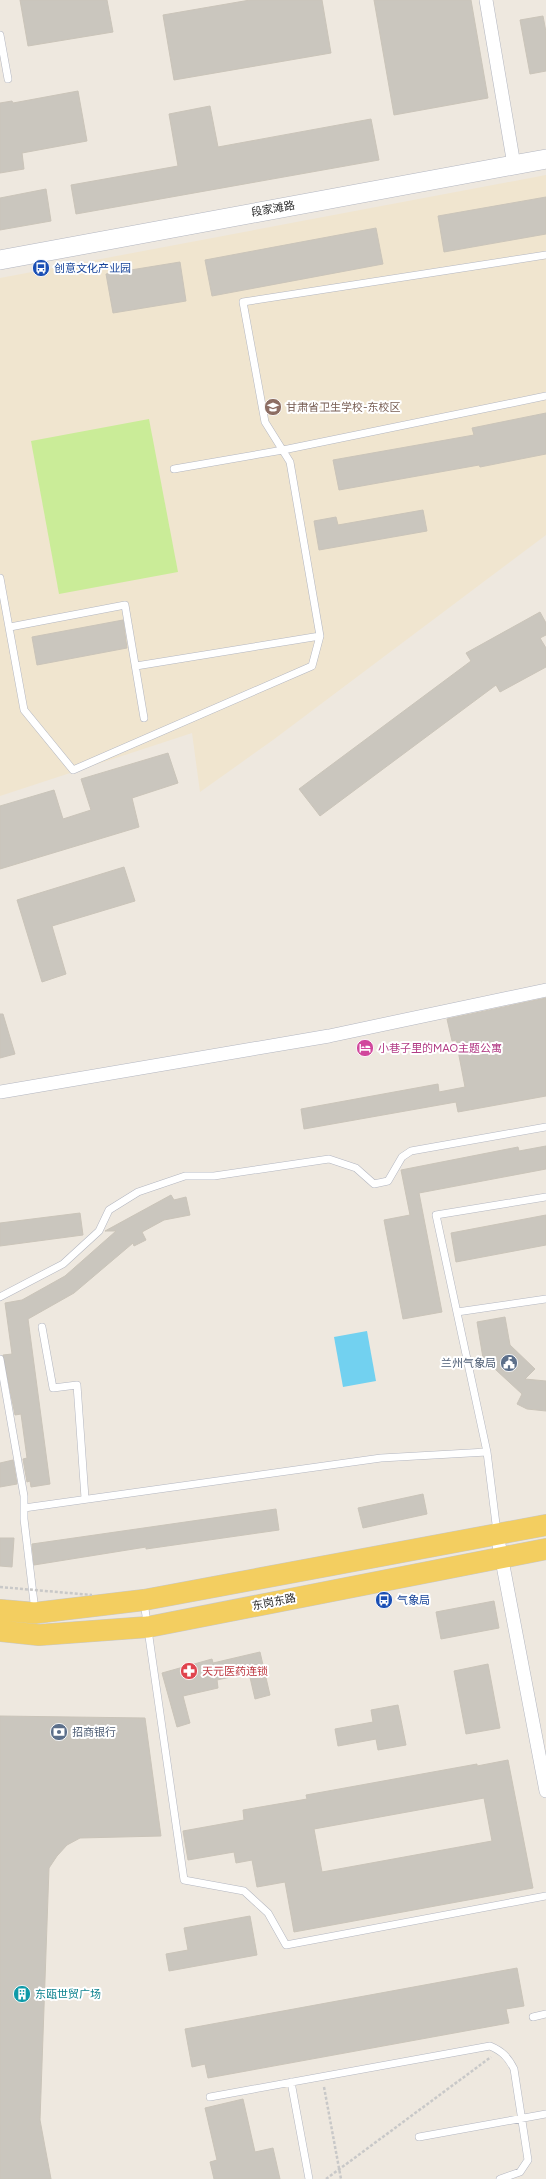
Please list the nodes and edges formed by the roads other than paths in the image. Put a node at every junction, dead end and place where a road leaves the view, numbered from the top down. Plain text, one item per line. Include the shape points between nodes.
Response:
1 (486, 0) edge
2 (0, 35) edge
3 (8, 79) dead end
4 (546, 159) edge
5 (514, 165) junction
6 (546, 255) edge
7 (0, 260) edge
8 (546, 396) edge
9 (283, 450) junction
10 (174, 469) dead end
11 (0, 578) edge
12 (10, 626) junction
13 (320, 636) junction
14 (136, 666) junction
15 (144, 718) dead end
16 (546, 990) edge
17 (0, 1092) edge
18 (546, 1127) edge
19 (546, 1197) edge
20 (0, 1297) edge
21 (546, 1299) edge
22 (457, 1312) junction
23 (42, 1327) dead end
24 (0, 1360) edge
25 (487, 1452) junction
26 (86, 1498) junction
27 (24, 1508) junction
28 (546, 1525) edge
29 (497, 1534) junction
30 (546, 1549) edge
31 (502, 1558) junction
32 (144, 1600) junction
33 (0, 1610) edge
34 (35, 1614) junction
35 (148, 1627) junction
36 (0, 1632) edge
37 (546, 1791) edge
38 (546, 1896) edge
39 (546, 2014) edge
40 (533, 2017) dead end
41 (291, 2082) junction
42 (210, 2096) dead end
43 (546, 2114) edge
44 (522, 2119) junction
45 (419, 2137) dead end
46 (309, 2179) edge
47 (500, 2179) edge

1 - 5 street
2 - 3 lane
4 - 5 main road, 段家滩路
5 - 7 main road, 段家滩路
6 - 9 lane via 243,302 266,422
8 - 9 lane
9 - 10 lane
9 - 13 lane via 290,462
11 - 12 lane
12 - 13 lane via 24,710 73,770 312,666
12 - 14 lane via 125,605
13 - 14 lane
14 - 15 lane
16 - 17 street via 329,1036
18 - 20 lane via 411,1151 402,1157 388,1181 374,1184 356,1168 329,1159 214,1176 184,1176 138,1192 109,1210 99,1231 64,1264
19 - 22 lane via 436,1215
21 - 22 lane
22 - 25 lane
23 - 26 lane via 53,1388 77,1385
24 - 27 lane
25 - 26 lane via 381,1458
25 - 29 lane
26 - 27 lane
27 - 34 lane
28 - 29 main road
29 - 31 street
29 - 32 main road
30 - 31 main road, 东岗东路
31 - 35 main road, 东岗东路
31 - 37 street
32 - 34 main road
32 - 35 lane
33 - 34 main road
35 - 36 main road, 东岗东路 via 39,1635
35 - 38 lane via 184,1880 244,1891 268,1913 286,1945
39 - 40 lane
41 - 42 lane
41 - 44 lane via 490,2046 501,2050 514,2069
41 - 46 lane
43 - 44 lane
44 - 45 lane
44 - 47 lane via 528,2160 520,2172

